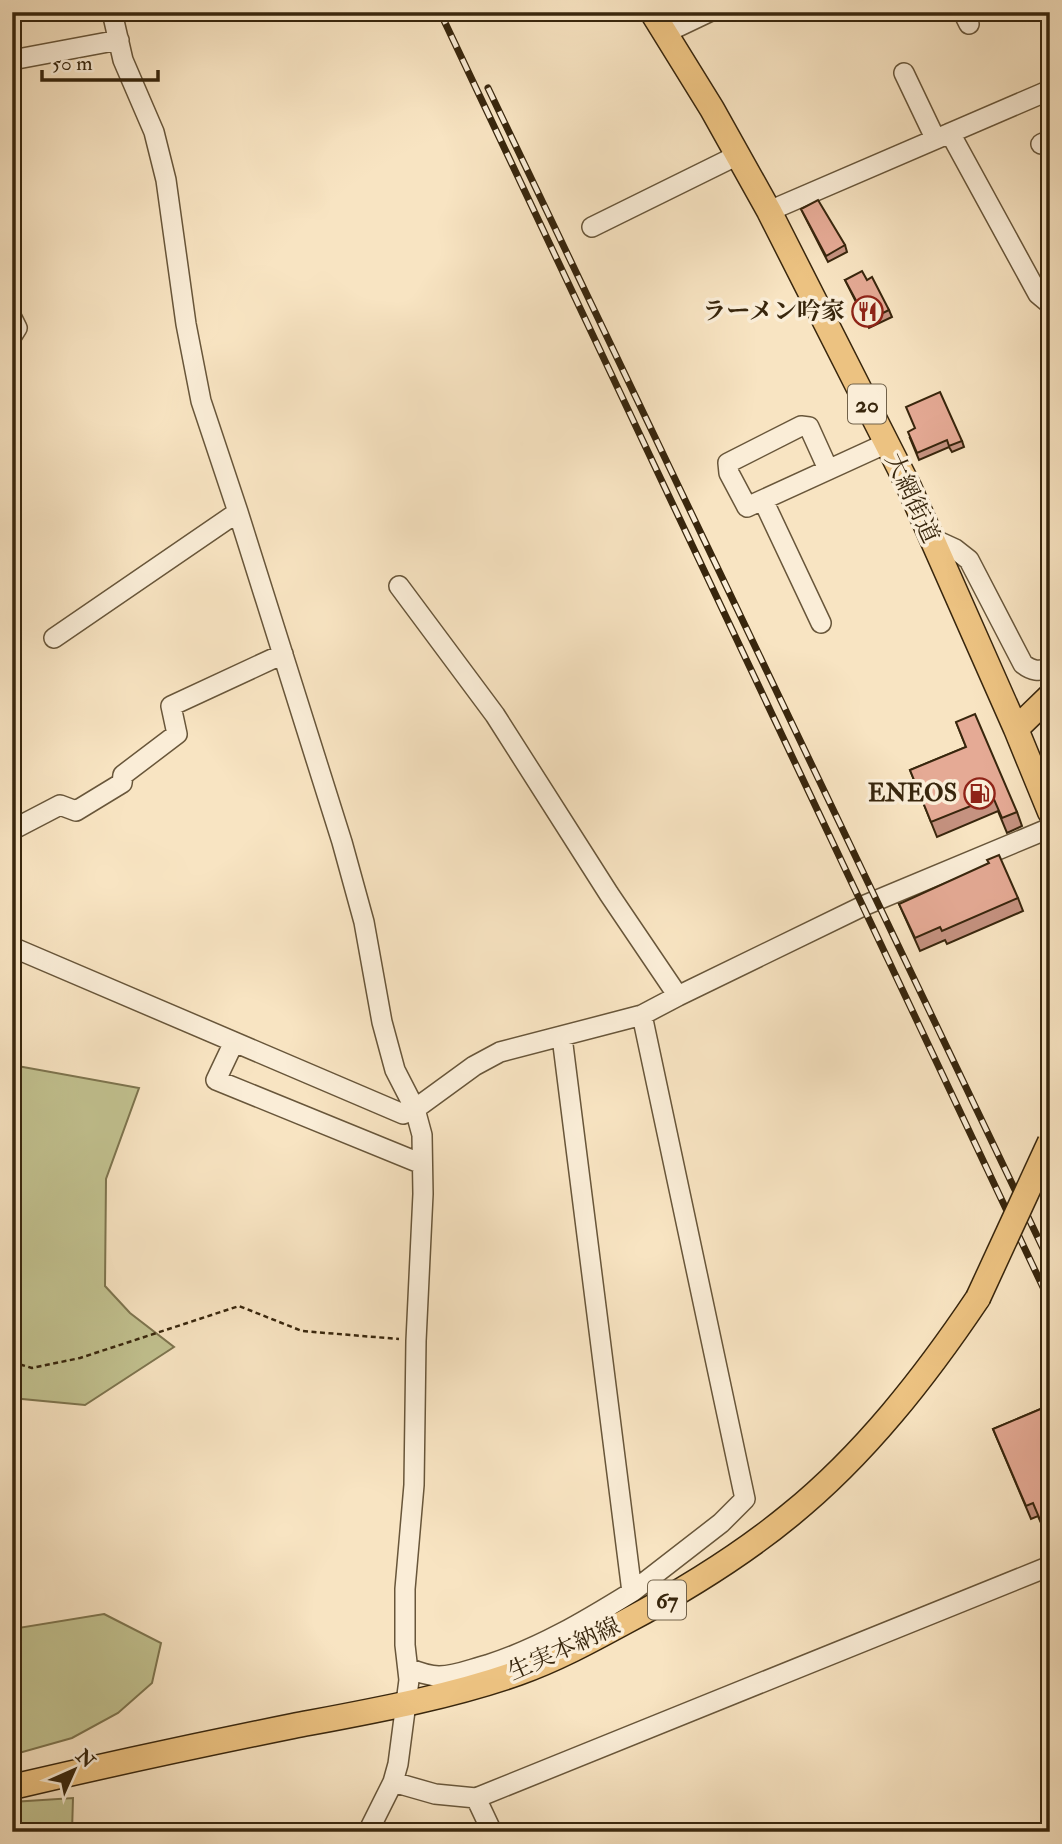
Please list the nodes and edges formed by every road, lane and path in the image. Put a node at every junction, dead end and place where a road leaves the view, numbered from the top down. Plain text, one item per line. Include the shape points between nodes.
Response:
1 (113, 12) edge
2 (652, 12) edge
3 (709, 12) edge
4 (665, 33) junction
5 (119, 40) junction
6 (12, 60) edge
7 (904, 73) dead end
8 (1050, 90) edge
9 (942, 136) junction
10 (738, 155) junction
11 (769, 211) junction
12 (592, 227) dead end
13 (1050, 304) edge
14 (12, 317) edge
15 (12, 336) edge
16 (887, 443) junction
17 (828, 469) junction
18 (763, 500) junction
19 (238, 512) junction
20 (931, 538) junction
21 (399, 586) dead end
22 (821, 623) dead end
23 (54, 638) dead end
24 (283, 654) junction
25 (1050, 668) edge
26 (1050, 696) edge
27 (1050, 719) edge
28 (1016, 729) junction
29 (1050, 812) edge
30 (1050, 828) edge
31 (12, 830) edge
32 (12, 947) edge
33 (678, 996) junction
34 (642, 1015) junction
35 (562, 1037) junction
36 (234, 1042) junction
37 (415, 1109) junction
38 (1050, 1142) edge
39 (422, 1164) junction
40 (1050, 1172) edge
41 (978, 1298) junction
42 (416, 1341) junction
43 (12, 1362) edge
44 (1050, 1566) edge
45 (632, 1591) junction
46 (408, 1668) junction
47 (408, 1703) junction
48 (393, 1782) junction
49 (12, 1787) edge
50 (476, 1798) junction
51 (368, 1832) edge
52 (492, 1832) edge

1 - 5 street
2 - 4 main road, 大網街道 / 20
3 - 4 street
4 - 10 main road, 大網街道 / 20
5 - 6 street
5 - 19 street via 157,144 201,401
7 - 9 street
8 - 9 street
9 - 11 street
9 - 13 street via 1038,293
10 - 11 main road, 大網街道 / 20
10 - 12 street
11 - 16 main road, 大網街道 / 20
14 - 15 street via 17,328
16 - 17 street
16 - 20 main road, 大網街道 / 20
17 - 18 street
17 - 18 street via 809,427 801,426 728,463 747,508
18 - 22 street
19 - 23 street
19 - 24 street
20 - 25 street via 969,560 1023,664 1030,670
20 - 28 main road, 大網街道 / 20
21 - 33 street via 495,715
24 - 31 street via 171,706 177,734 122,775 122,783 76,811 60,806
24 - 37 street via 364,922 395,1070
26 - 28 main road
27 - 28 main road
28 - 29 main road, 大網街道 / 20
30 - 33 street via 863,906
32 - 36 street
33 - 34 street
34 - 35 street
34 - 45 street via 745,1499
35 - 37 street via 500,1052
35 - 45 street
36 - 37 street via 403,1114
36 - 39 street via 216,1080
37 - 39 street via 422,1135
38 - 41 main road, bridge
39 - 42 street
40 - 41 main road, 生実本納線 / 67, bridge
41 - 47 main road, 生実本納線 / 67 via 883,1423 837,1472 728,1561 596,1638 517,1673
42 - 43 path via 302,1331 239,1306 80,1357 32,1368
42 - 46 street via 414,1485 405,1589
44 - 50 street
45 - 46 street via 576,1627 506,1659 440,1676
46 - 47 street
47 - 48 street
47 - 49 main road, 生実本納線 / 67
48 - 50 street via 435,1794
48 - 51 street
50 - 52 street

